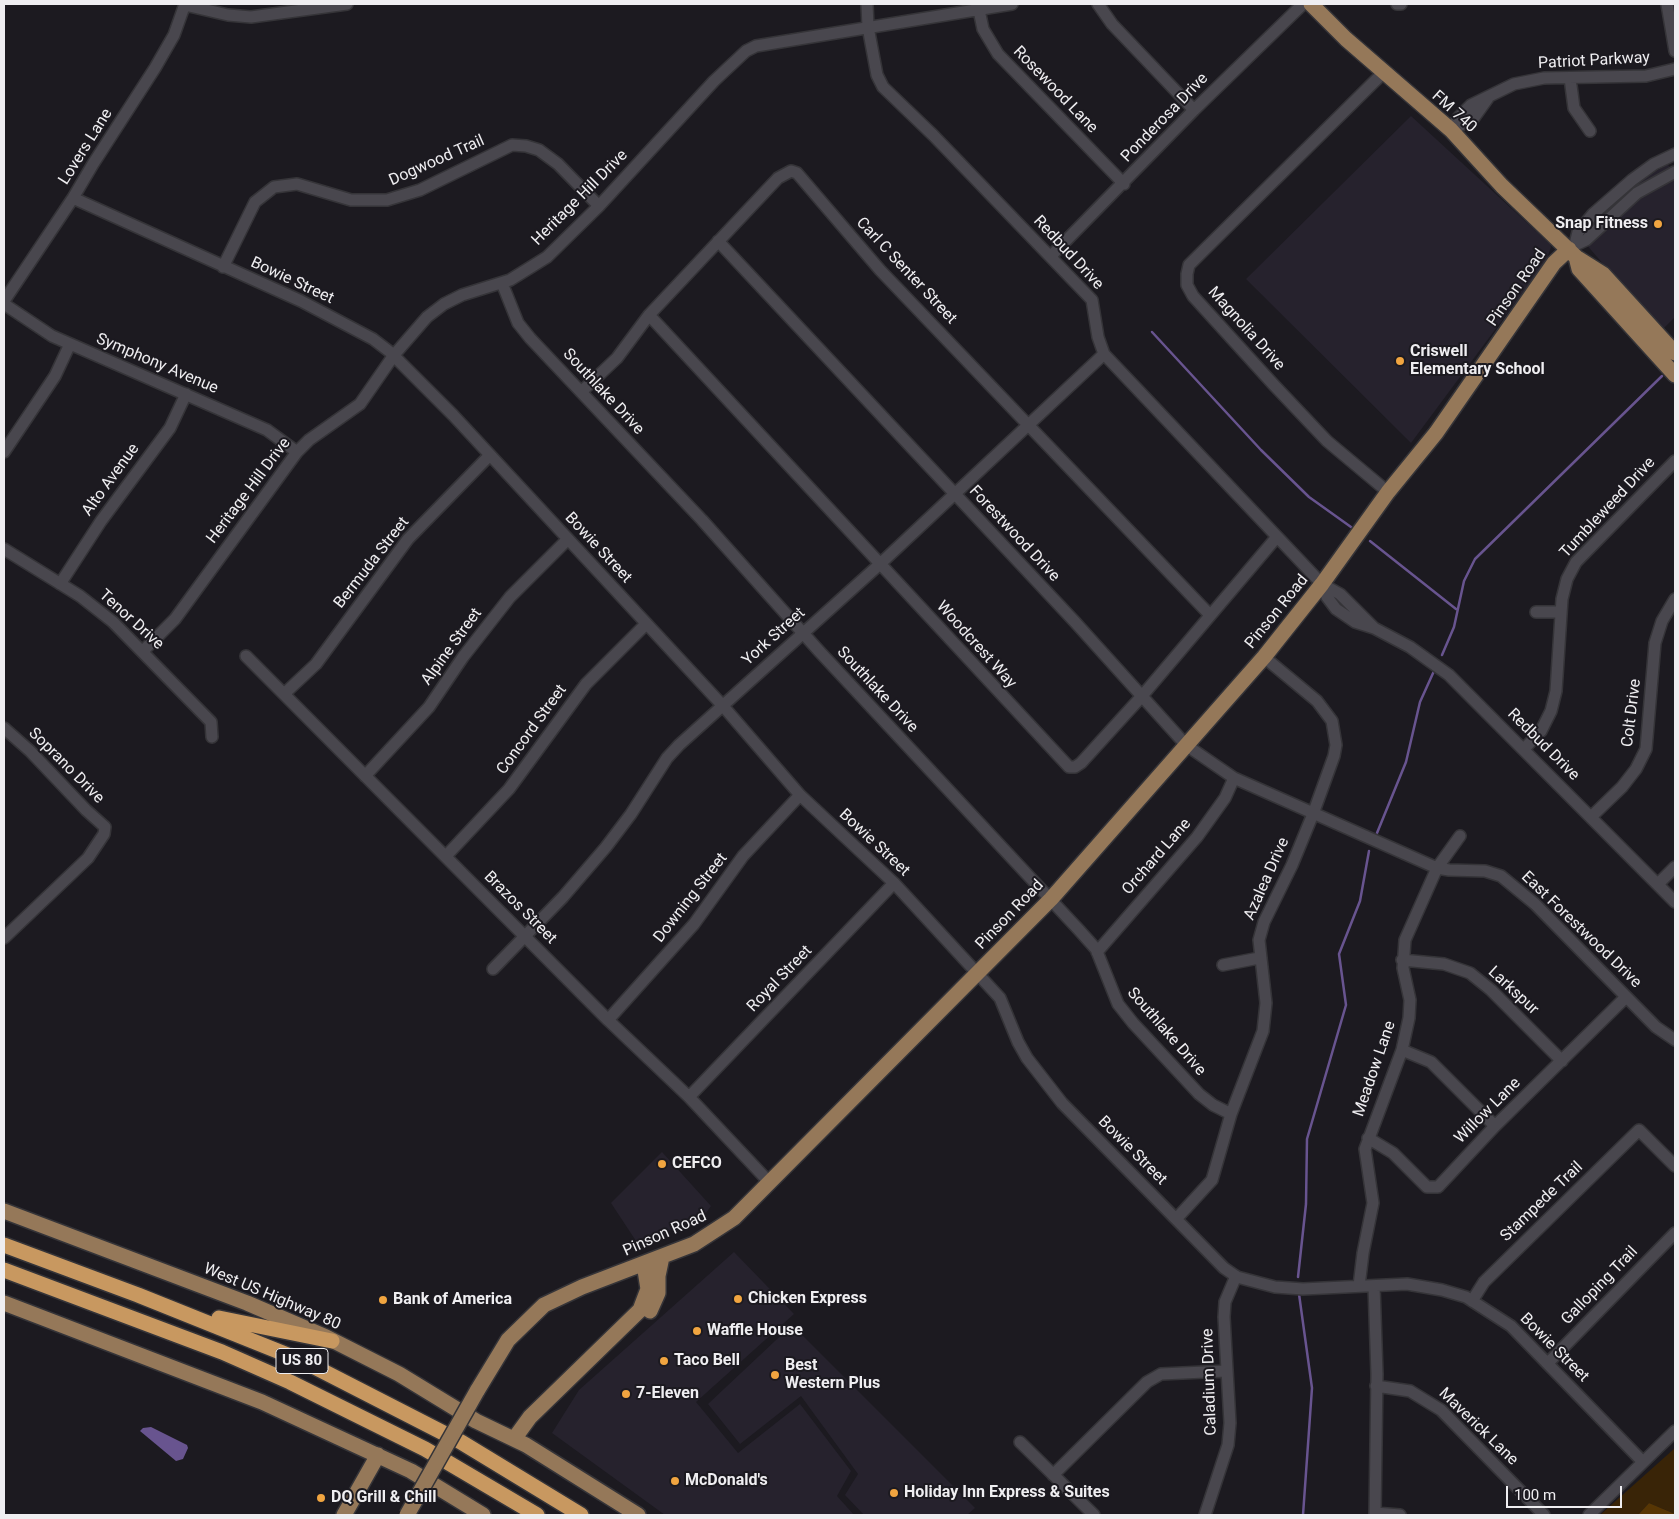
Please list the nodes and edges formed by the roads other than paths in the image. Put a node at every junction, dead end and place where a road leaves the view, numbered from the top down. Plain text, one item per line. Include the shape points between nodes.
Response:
1 (185, 4) edge
2 (347, 4) edge
3 (867, 4) edge
4 (1012, 4) edge
5 (1098, 4) edge
6 (1303, 4) edge
7 (1311, 4) edge
8 (1667, 4) edge
9 (979, 10) junction
10 (868, 27) junction
11 (1675, 51) edge
12 (1675, 69) edge
13 (1384, 72) junction
14 (1570, 78) junction
15 (1194, 110) junction
16 (1451, 130) junction
17 (1590, 131) dead end
18 (1675, 154) edge
19 (1675, 162) edge
20 (1671, 174) edge
21 (1124, 184) junction
22 (73, 198) junction
23 (599, 206) junction
24 (718, 241) junction
25 (1573, 250) junction
26 (1051, 256) junction
27 (223, 267) junction
28 (502, 283) junction
29 (4, 301) edge
30 (4, 304) edge
31 (649, 315) junction
32 (70, 344) junction
33 (1675, 353) edge
34 (1104, 354) junction
35 (394, 355) junction
36 (1675, 375) edge
37 (581, 392) junction
38 (186, 394) junction
39 (1029, 425) junction
40 (4, 452) edge
41 (297, 452) junction
42 (490, 455) junction
43 (1673, 467) edge
44 (1388, 492) junction
45 (954, 493) junction
46 (1276, 538) junction
47 (568, 540) junction
48 (4, 549) edge
49 (880, 564) junction
50 (60, 584) junction
51 (1322, 584) junction
52 (1675, 599) edge
53 (1536, 612) dead end
54 (1561, 612) junction
55 (1210, 615) junction
56 (646, 624) junction
57 (803, 633) junction
58 (143, 650) junction
59 (246, 656) dead end
60 (1264, 657) junction
61 (284, 694) junction
62 (1142, 696) junction
63 (723, 706) junction
64 (4, 728) edge
65 (212, 737) dead end
66 (1186, 745) junction
67 (1524, 749) junction
68 (365, 776) junction
69 (1234, 778) junction
70 (800, 795) junction
71 (1313, 814) junction
72 (1591, 817) junction
73 (1460, 836) dead end
74 (446, 856) junction
75 (1675, 867) edge
76 (1437, 868) junction
77 (894, 883) junction
78 (1658, 884) junction
79 (1050, 899) junction
80 (1675, 902) edge
81 (525, 937) junction
82 (4, 938) edge
83 (1097, 952) junction
84 (1260, 958) junction
85 (1402, 960) junction
86 (1222, 964) dead end
87 (494, 968) dead end
88 (977, 975) junction
89 (1626, 997) junction
90 (608, 1020) junction
91 (1675, 1040) edge
92 (1402, 1050) junction
93 (1562, 1061) junction
94 (689, 1098) junction
95 (1232, 1114) junction
96 (1495, 1126) junction
97 (1368, 1138) junction
98 (1675, 1166) edge
99 (770, 1183) junction
100 (4, 1211) edge
101 (1177, 1218) junction
102 (1675, 1233) edge
103 (4, 1245) edge
104 (662, 1257) junction
105 (644, 1264) junction
106 (4, 1270) edge
107 (1236, 1276) junction
108 (4, 1278) edge
109 (1359, 1286) junction
110 (1374, 1286) junction
111 (138, 1295) junction
112 (1472, 1301) junction
113 (4, 1303) edge
114 (111, 1310) junction
115 (332, 1341) junction
116 (600, 1350) junction
117 (1548, 1363) junction
118 (1226, 1370) junction
119 (1376, 1386) junction
120 (1675, 1431) edge
121 (514, 1439) junction
122 (1020, 1442) dead end
123 (378, 1455) junction
124 (1643, 1462) junction
125 (1053, 1475) junction
126 (463, 1510) edge
127 (1375, 1514) edge
128 (344, 1515) edge
129 (407, 1515) edge
130 (483, 1515) edge
131 (537, 1515) edge
132 (582, 1515) edge
133 (638, 1515) edge
134 (1094, 1515) edge
135 (1206, 1515) edge
136 (1400, 1515) edge
137 (1544, 1515) edge
138 (1589, 1515) edge

1 - 2 street via 251,17
1 - 22 street, Lovers Lane via 166,51
3 - 10 street, Redbud Drive
4 - 9 street, Heritage Hill Drive
5 - 15 street via 1112,24
6 - 15 street, Ponderosa Drive
7 - 13 main road, FM 740 / FM 740
8 - 11 street
9 - 10 street, Heritage Hill Drive
9 - 21 street, Rosewood Lane via 983,29 998,54
10 - 23 street, Heritage Hill Drive via 756,46 746,51 714,81
10 - 26 street, Redbud Drive via 876,75 883,87
12 - 14 street, Patriot Parkway via 1646,76
13 - 16 main road, FM 740 / FM 740
13 - 44 street, Magnolia Drive via 1197,256 1189,265 1187,285 1192,296 1327,441
14 - 16 street, Patriot Parkway via 1544,78 1514,84 1463,112
14 - 17 street via 1574,108
15 - 21 street, Ponderosa Drive
16 - 25 main road, FM 740 / FM 740 via 1502,186
18 - 25 street via 1632,180 1593,214 1578,232
19 - 20 street via 1667,168
20 - 25 street via 1636,193
21 - 26 street, Ponderosa Drive
22 - 27 street, Bowie Street
22 - 29 street, Lovers Lane
23 - 27 street, Dogwood Trail via 558,164 539,150 512,145 420,190 387,200 351,200 297,184 274,187 254,202
23 - 28 street, Heritage Hill Drive via 547,256
24 - 31 street, Carl C Senter Street
24 - 39 street, Carl C Senter Street via 784,172 796,173 880,270
24 - 45 street, Forestwood Drive
25 - 33 main road via 1603,274
25 - 36 main road via 1579,269
25 - 44 main road, Pinson Road via 1554,263 1460,401
26 - 34 street, Redbud Drive via 1092,300
27 - 35 street, Bowie Street via 328,315 373,339
28 - 35 street, Heritage Hill Drive via 444,304 421,323
28 - 37 street, Southlake Drive via 518,323
30 - 32 street, Symphony Avenue
31 - 37 street, Carl C Senter Street via 618,358
31 - 49 street, Woodcrest Way
32 - 38 street, Symphony Avenue
32 - 40 street via 55,376
34 - 39 street, York Street
34 - 46 street, Redbud Drive
35 - 41 street, Heritage Hill Drive via 355,408
35 - 42 street, Bowie Street
37 - 57 street, Southlake Drive
38 - 41 street, Symphony Avenue via 267,430
38 - 50 street, Alto Avenue via 170,428 101,521
39 - 45 street, York Street
39 - 55 street, Carl C Senter Street
41 - 58 street, Heritage Hill Drive via 175,619
42 - 47 street, Bowie Street
42 - 61 street, Bermuda Street via 408,539 316,664
43 - 54 street, Tumbleweed Drive via 1576,562 1567,579
44 - 51 main road, Pinson Road
45 - 49 street, York Street
45 - 62 street, Forestwood Drive
46 - 51 street, Redbud Drive
46 - 55 street, Woodcrest Way
47 - 56 street, Bowie Street
47 - 68 street, Alpine Street via 510,596 429,707
48 - 50 street, Tenor Drive
49 - 57 street, York Street
49 - 62 street, Woodcrest Way via 1068,767 1081,763
50 - 58 street, Tenor Drive via 102,612
51 - 60 main road, Pinson Road
51 - 67 street, Redbud Drive via 1340,594 1374,628 1432,661
52 - 72 street, Colt Drive via 1662,621 1655,643 1646,749 1622,787
53 - 54 street
54 - 67 street, Tumbleweed Drive via 1556,691 1551,711 1540,731
55 - 62 street, Woodcrest Way
56 - 63 street, Bowie Street
56 - 74 street, Concord Street via 586,684 509,788
57 - 63 street, York Street
57 - 79 street, Southlake Drive
58 - 65 street, Tenor Drive via 211,722
59 - 61 street, Brazos Street
60 - 66 main road, Pinson Road
60 - 71 street, Azalea Drive via 1317,701 1332,721 1336,745 1334,756
61 - 68 street, Brazos Street
62 - 66 street, Forestwood Drive
63 - 70 street, Bowie Street
63 - 81 street, York Street via 667,758 606,848
64 - 82 street, Soprano Drive via 106,827 88,858
66 - 69 street, Forestwood Drive
66 - 79 main road, Pinson Road
67 - 72 street, Redbud Drive
68 - 74 street, Brazos Street
69 - 71 street, Forestwood Drive
69 - 83 street, Orchard Lane via 1225,798 1197,837
70 - 77 street, Bowie Street
70 - 90 street, Downing Street via 743,856 694,924
71 - 76 street, East Forestwood Drive
71 - 84 street, Azalea Drive via 1264,922 1259,940
72 - 78 street, Redbud Drive
73 - 76 street, Meadow Lane
74 - 81 street, Brazos Street
75 - 78 street
76 - 85 street, Meadow Lane via 1405,940
76 - 89 street, East Forestwood Drive via 1485,871 1508,881 1535,904
77 - 88 street, Bowie Street
77 - 94 street, Royal Street
78 - 80 street, Redbud Drive
79 - 83 street, Southlake Drive
79 - 88 main road, Pinson Road
81 - 87 street, York Street
81 - 90 street, Brazos Street
83 - 95 street, Southlake Drive via 1118,1004 1133,1023 1199,1094
84 - 86 street
84 - 95 street, Azalea Drive via 1266,1017
85 - 92 street, Meadow Lane via 1410,1006
85 - 93 street, Larkspur via 1444,964 1470,973
88 - 99 main road, Pinson Road
88 - 101 street, Bowie Street via 1000,998 1018,1042 1045,1082
89 - 91 street, East Forestwood Drive via 1656,1027
89 - 93 street, Willow Lane
90 - 94 street, Brazos Street
92 - 96 street via 1431,1062
92 - 97 street, Meadow Lane
93 - 96 street, Willow Lane
94 - 99 street, Brazos Street
95 - 101 street, Azalea Drive via 1212,1180
96 - 97 street, Willow Lane via 1434,1188 1420,1182 1393,1153
97 - 109 street, Meadow Lane via 1365,1159 1372,1203
98 - 112 street, Stampede Trail via 1639,1130 1484,1282
99 - 104 main road, Pinson Road via 718,1230
100 - 115 main road, West US Highway 80 via 247,1303
101 - 107 street, Bowie Street via 1214,1259
102 - 117 street, Galloping Trail
103 - 111 highway, US 80
104 - 105 main road, Pinson Road
104 - 116 main road via 658,1293 651,1310 624,1337
105 - 116 main road via 648,1289 643,1305
105 - 129 main road, Pinson Road, bridge via 544,1305 508,1340
106 - 114 highway, US 80
107 - 109 street, Bowie Street via 1275,1287
107 - 118 street, Caladium Drive via 1224,1317
108 - 114 highway
109 - 110 street, Bowie Street
110 - 112 street, Bowie Street via 1407,1284 1442,1290
110 - 119 street
111 - 115 highway via 179,1304 228,1321
111 - 132 highway, US 80 via 275,1349 390,1404 478,1451
112 - 117 street, Bowie Street via 1511,1326
113 - 123 main road via 262,1402
114 - 131 highway, US 80 via 246,1362 334,1402 440,1457
115 - 121 main road, West US Highway 80 via 385,1366 476,1421
116 - 121 main road via 530,1417
117 - 124 street, Bowie Street
118 - 125 street via 1161,1374 1147,1382
118 - 135 street, Caladium Drive via 1228,1445
119 - 127 street
119 - 137 street, Maverick Lane via 1410,1391 1441,1410
120 - 124 street
121 - 133 main road, West US Highway 80
122 - 125 street
123 - 126 main road via 411,1471
123 - 128 main road
124 - 138 street
125 - 134 street
126 - 130 main road
127 - 136 street

